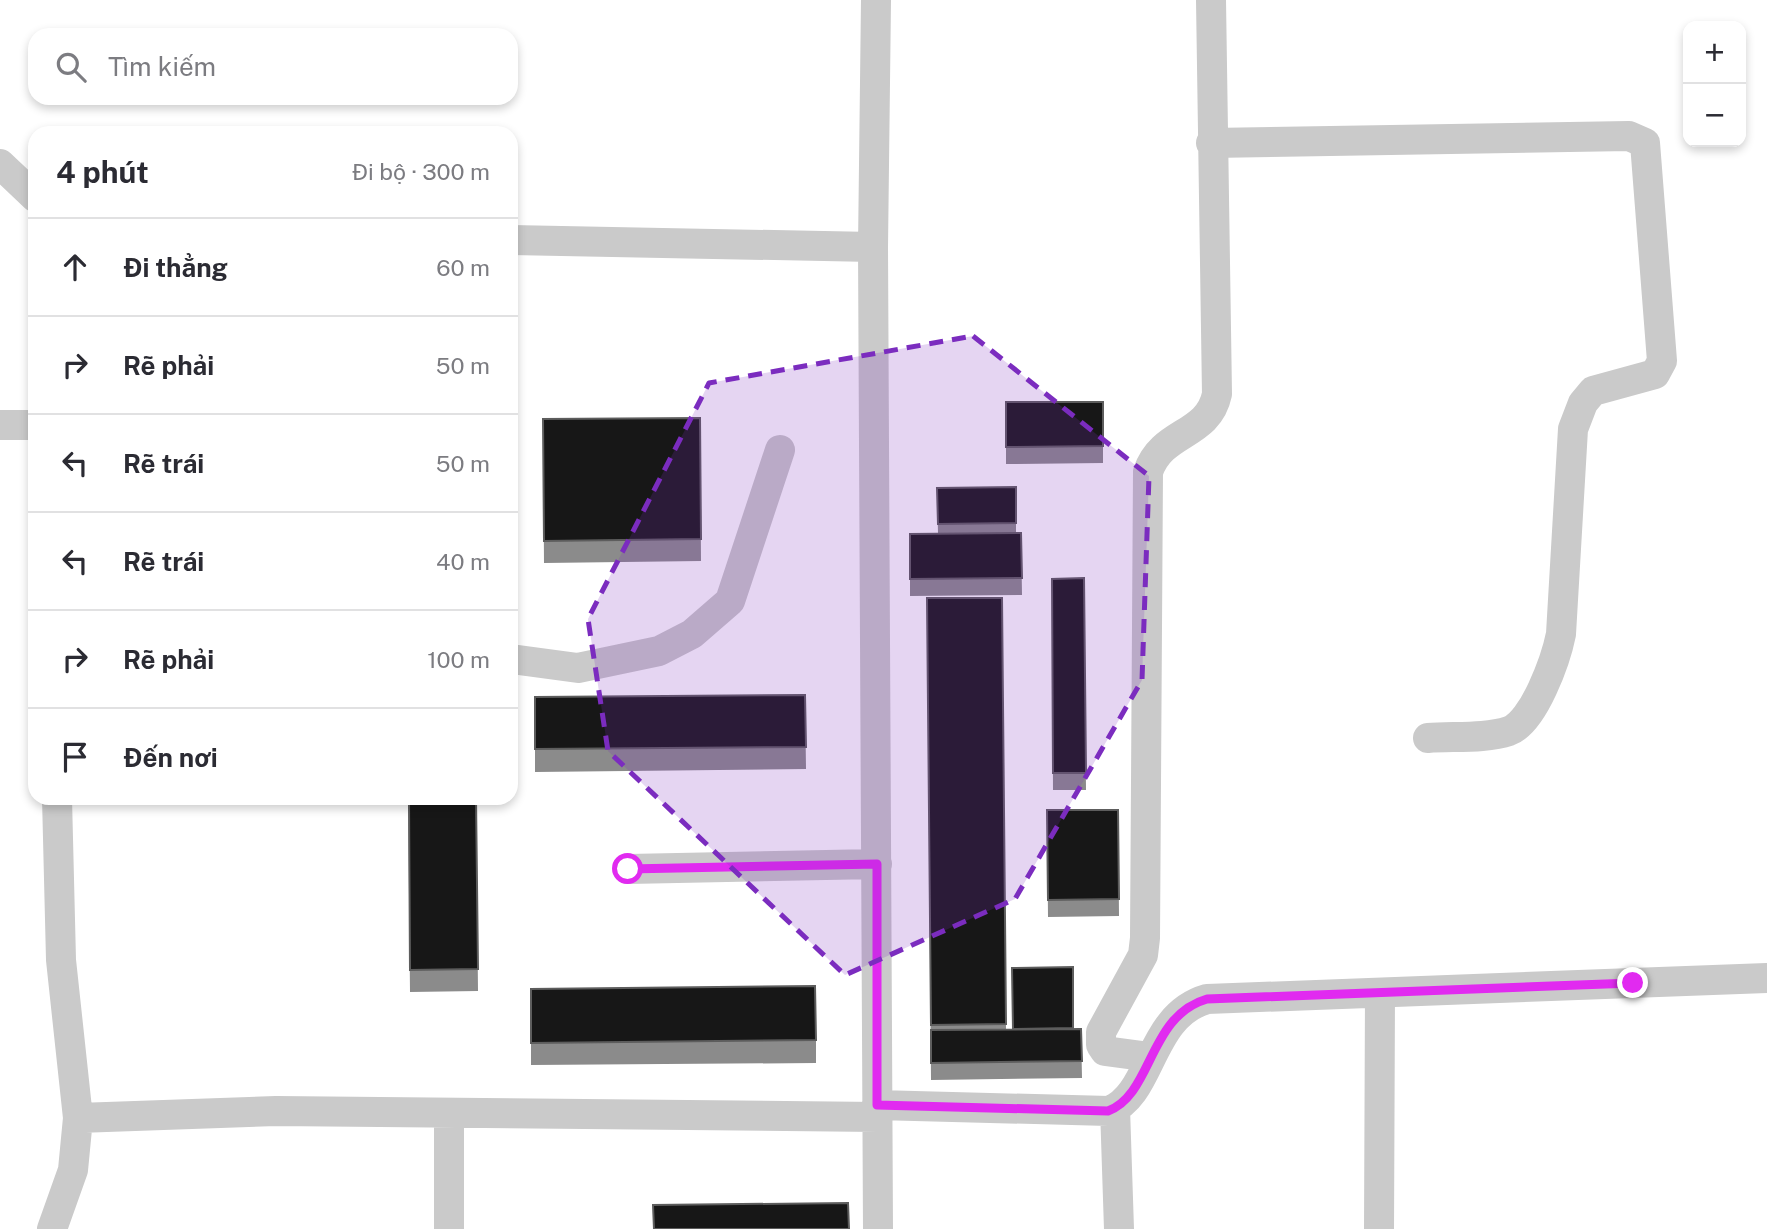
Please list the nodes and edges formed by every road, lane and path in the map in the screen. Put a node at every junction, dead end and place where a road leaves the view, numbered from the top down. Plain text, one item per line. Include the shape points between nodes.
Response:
1 (894, 0) edge
2 (1211, 0) edge
3 (876, 13) edge
4 (1211, 143) junction
5 (0, 164) edge
6 (28, 191) edge
7 (518, 240) edge
8 (873, 247) junction
9 (0, 425) edge
10 (28, 425) edge
11 (780, 450) dead end
12 (518, 660) edge
13 (1428, 738) dead end
14 (57, 805) edge
15 (877, 864) junction
16 (628, 869) dead end
17 (1767, 978) edge
18 (1380, 993) junction
19 (1150, 1057) junction
20 (1115, 1108) junction
21 (878, 1111) junction
22 (449, 1115) junction
23 (78, 1118) junction
24 (52, 1229) edge
25 (449, 1229) edge
26 (878, 1229) edge
27 (1119, 1229) edge
28 (1379, 1229) edge

1 - 3 street
2 - 4 street
3 - 8 street
4 - 13 street via 1629,136 1645,143 1662,361 1655,373 1592,391 1577,414 1557,653 1521,724 1507,731
4 - 19 street via 1217,394 1204,420 1153,456 1148,472 1145,938 1143,955 1101,1032 1105,1051
5 - 6 street
7 - 8 street
8 - 15 street
9 - 10 street
11 - 12 street via 730,601 692,634 659,651 578,668
14 - 23 street via 61,960
15 - 16 street
15 - 21 street
17 - 18 street
18 - 19 street via 1207,999 1184,1008
18 - 28 street
19 - 20 street via 1129,1094
20 - 21 street
20 - 27 street
21 - 22 street
21 - 26 street
22 - 23 street via 276,1111
22 - 25 street
23 - 24 street via 73,1170

